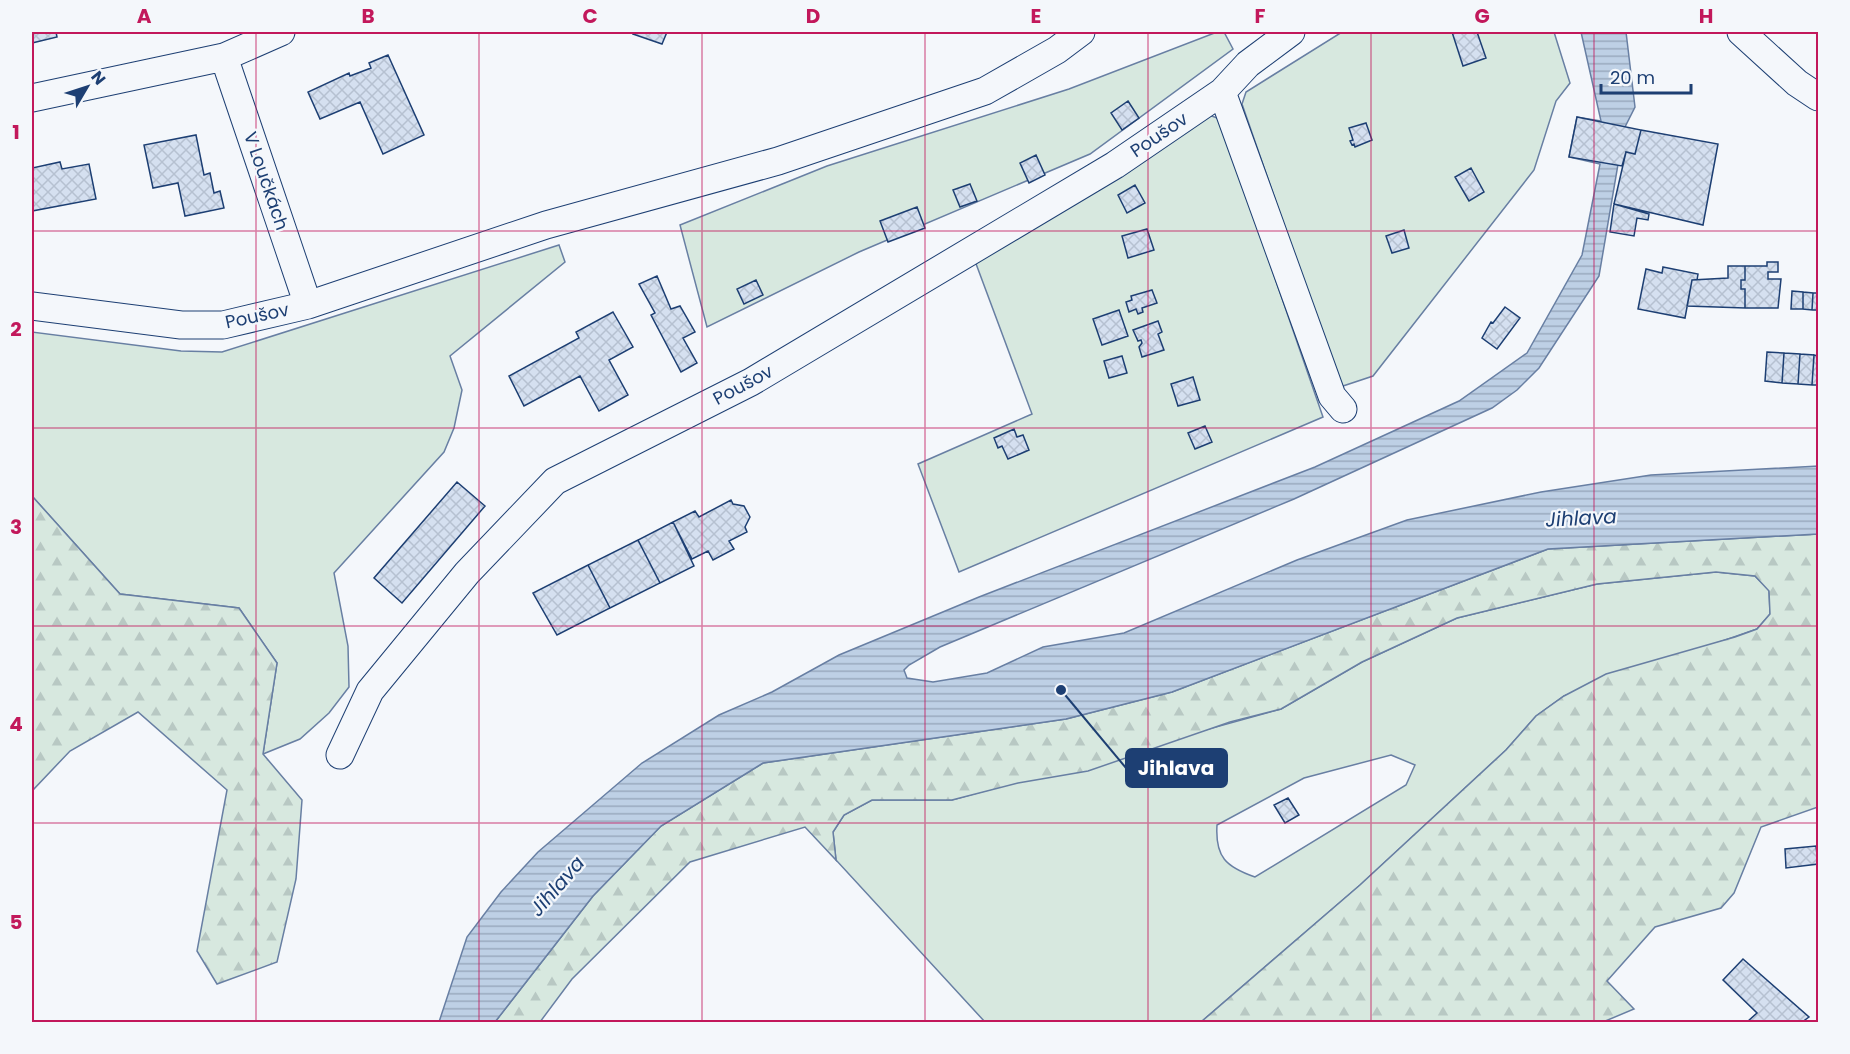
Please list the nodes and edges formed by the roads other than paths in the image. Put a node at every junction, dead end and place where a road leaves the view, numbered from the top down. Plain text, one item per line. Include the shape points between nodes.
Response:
1 (281, 32) edge
2 (1081, 32) edge
3 (1291, 32) edge
4 (1741, 32) edge
5 (224, 57) junction
6 (1222, 92) junction
7 (1818, 97) edge
8 (32, 98) edge
9 (308, 305) junction
10 (32, 306) edge
11 (1343, 409) dead end
12 (340, 755) dead end

1 - 5 street
2 - 9 street, Poušov via 985,91 778,161 546,225
3 - 6 street, Poušov via 1248,64
4 - 7 street
5 - 8 street
5 - 9 street, V Loučkách
6 - 11 street via 1332,396
6 - 12 street, Poušov via 1115,165 751,382 555,481 467,573 370,691
9 - 10 street, Poušov via 223,325 181,325

